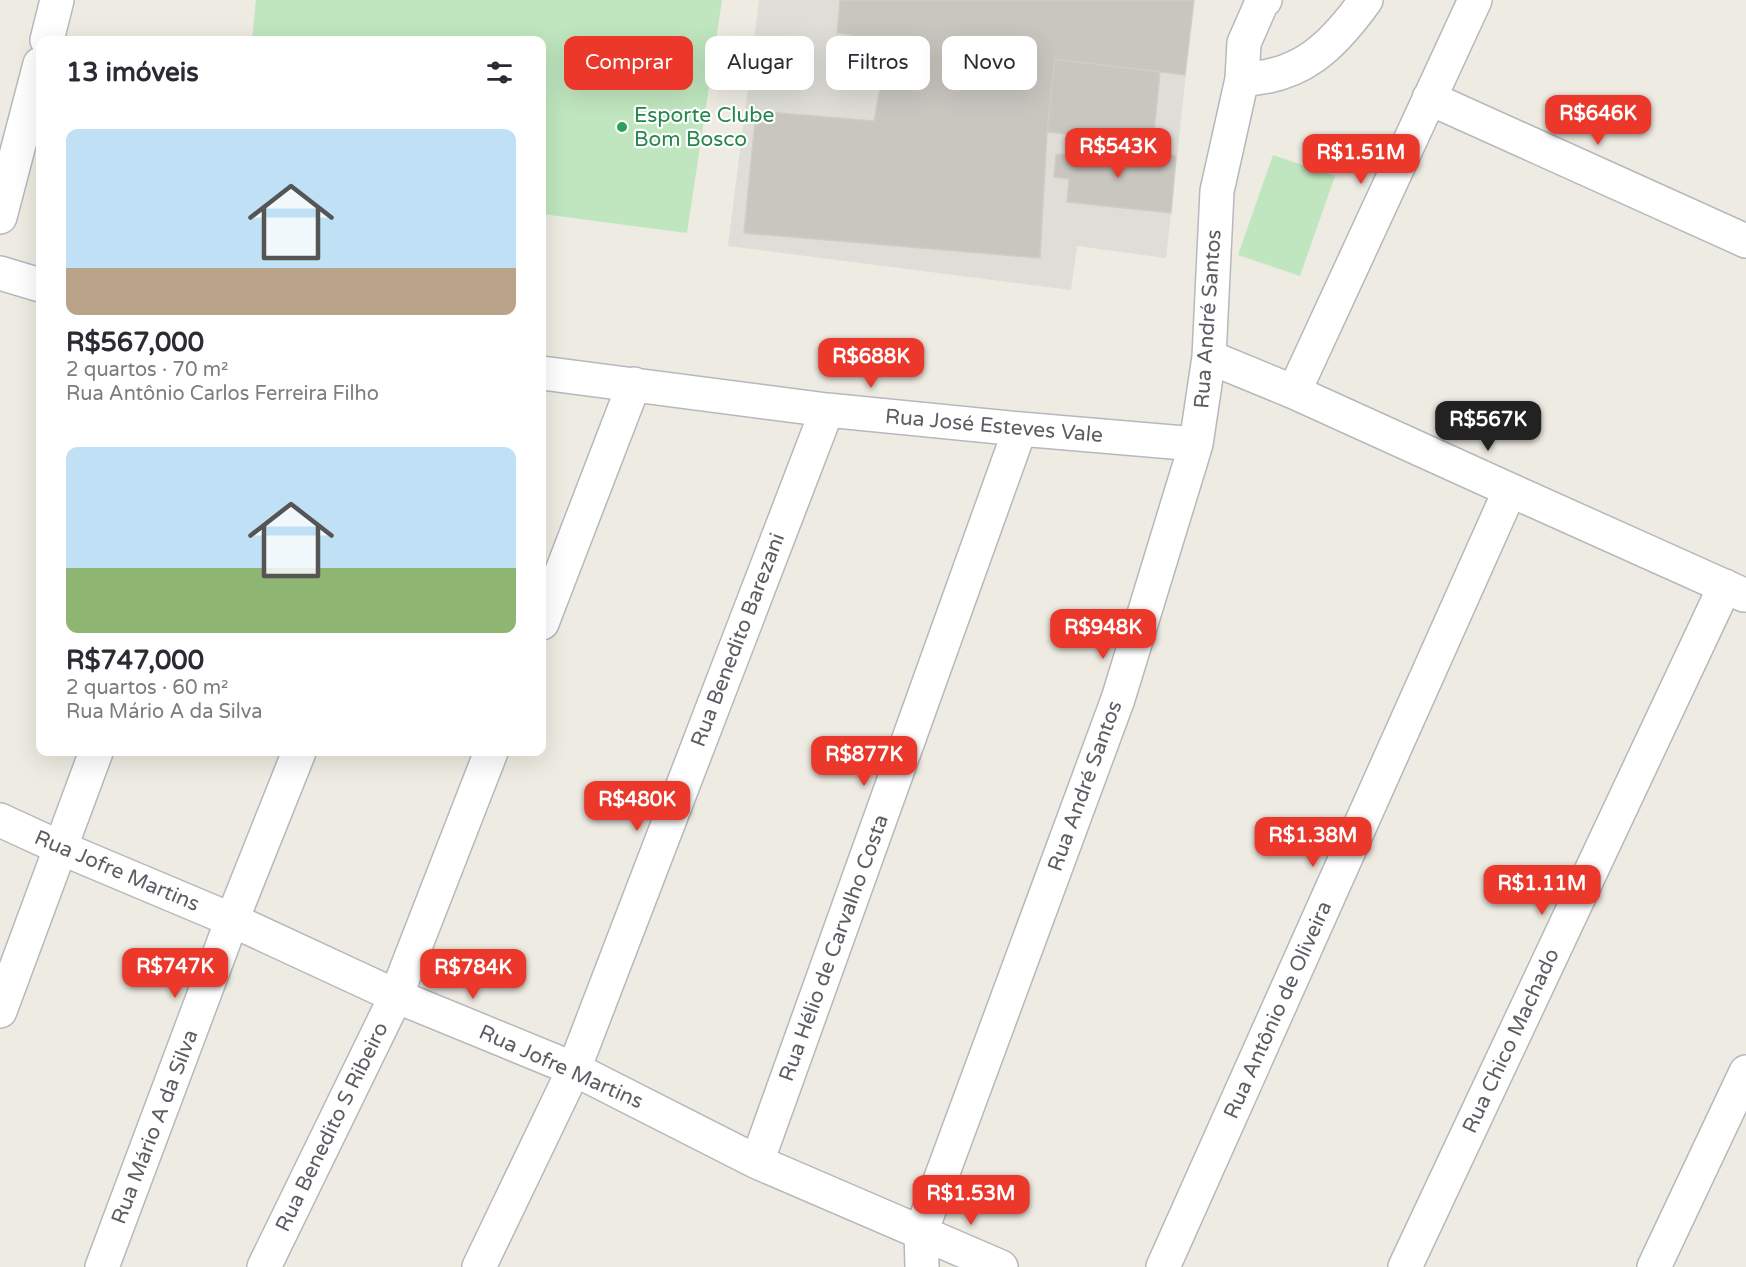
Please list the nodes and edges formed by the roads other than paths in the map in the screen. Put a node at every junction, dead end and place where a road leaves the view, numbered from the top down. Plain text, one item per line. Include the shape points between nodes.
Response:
1 (57, 0) edge
2 (1265, 0) edge
3 (1366, 0) edge
4 (1475, 0) edge
5 (48, 36) edge
6 (36, 79) edge
7 (1242, 79) junction
8 (1429, 98) junction
9 (0, 217) edge
10 (1746, 241) edge
11 (0, 273) edge
12 (36, 284) edge
13 (1209, 357) junction
14 (546, 373) edge
15 (634, 384) junction
16 (1294, 392) junction
17 (827, 410) junction
18 (1020, 429) junction
19 (1196, 444) junction
20 (1510, 490) junction
21 (1736, 591) edge
22 (546, 612) edge
23 (95, 756) edge
24 (297, 756) edge
25 (489, 756) edge
26 (0, 820) edge
27 (61, 848) junction
28 (232, 920) junction
29 (396, 996) junction
30 (0, 1011) edge
31 (574, 1069) junction
32 (1746, 1072) edge
33 (757, 1162) junction
34 (921, 1233) junction
35 (102, 1267) edge
36 (264, 1267) edge
37 (478, 1267) edge
38 (922, 1267) edge
39 (1001, 1267) edge
40 (1163, 1267) edge
41 (1405, 1267) edge
42 (1654, 1267) edge

1 - 5 street
2 - 7 street, Rua André Santos via 1244,43
3 - 7 street via 1321,52 1263,79
4 - 8 street
6 - 9 street
7 - 13 street, Rua André Santos via 1217,191
8 - 10 street
8 - 16 street
11 - 12 street
13 - 16 street
13 - 19 street, Rua André Santos
14 - 15 street, Rua José Esteves Vale
15 - 17 street, Rua José Esteves Vale
15 - 22 street
16 - 20 street
17 - 18 street, Rua José Esteves Vale
17 - 31 street, Rua Benedito Barezani
18 - 19 street, Rua José Esteves Vale
18 - 33 street, Rua Hélio de Carvalho Costa
19 - 34 street, Rua André Santos via 1118,699
20 - 21 street
20 - 40 street, Rua Antônio de Oliveira
21 - 41 street, Rua Chico Machado
23 - 27 street
24 - 28 street, Rua Mário A da Silva
25 - 29 street, Rua Benedito S Ribeiro
26 - 27 street, Rua Jofre Martins
27 - 28 street, Rua Jofre Martins
27 - 30 street
28 - 29 street, Rua Jofre Martins
28 - 35 street, Rua Mário A da Silva
29 - 31 street, Rua Jofre Martins
29 - 36 street, Rua Benedito S Ribeiro
31 - 33 street, Rua Jofre Martins
31 - 37 street, Rua Benedito Barezani
32 - 42 street
33 - 34 street, Rua Jofre Martins
34 - 38 street
34 - 39 street

